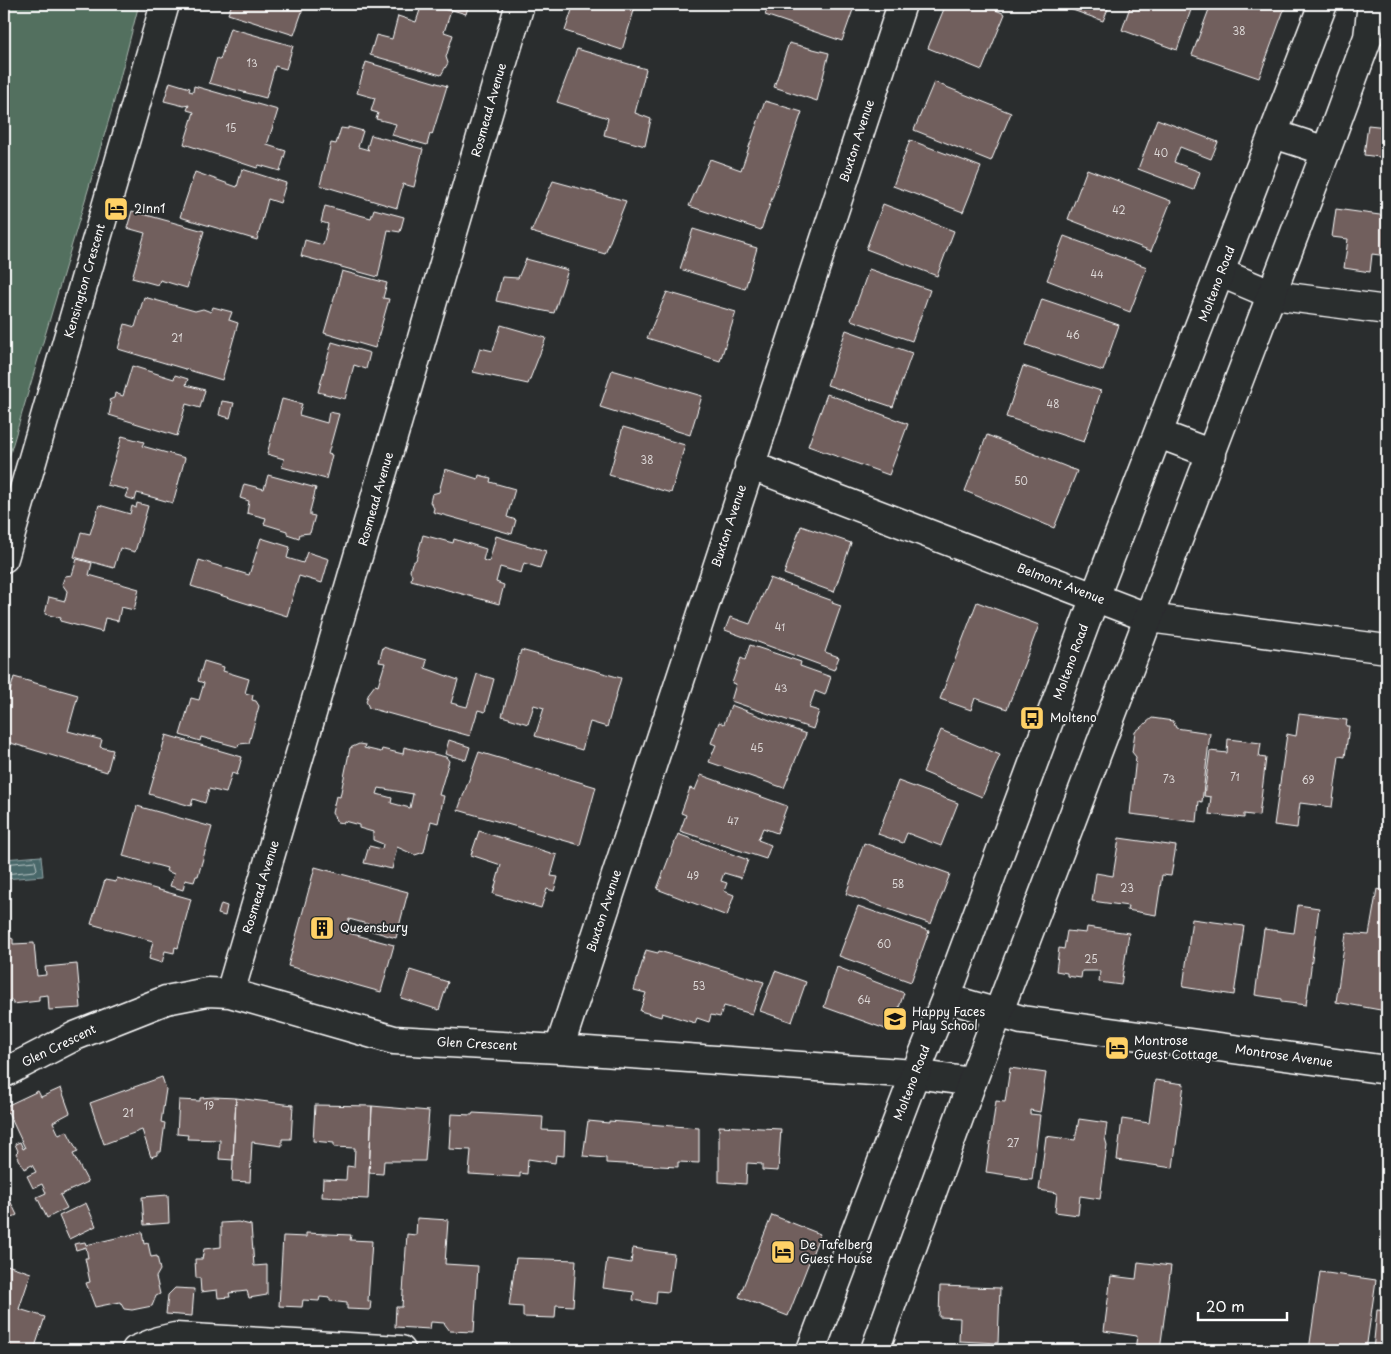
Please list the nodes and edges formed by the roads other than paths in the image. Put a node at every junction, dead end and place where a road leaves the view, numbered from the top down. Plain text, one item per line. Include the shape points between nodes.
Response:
1 (165, 4) edge
2 (520, 4) edge
3 (902, 4) edge
4 (1323, 4) edge
5 (1372, 4) edge
6 (1274, 134) junction
7 (1326, 151) junction
8 (1221, 274) junction
9 (1273, 295) junction
10 (1387, 310) edge
11 (1159, 434) junction
12 (1212, 454) junction
13 (749, 465) junction
14 (4, 558) edge
15 (1095, 597) junction
16 (1149, 618) junction
17 (1387, 648) edge
18 (230, 993) junction
19 (946, 998) junction
20 (999, 1014) junction
21 (559, 1048) junction
22 (1387, 1070) edge
23 (4, 1073) edge
24 (915, 1074) junction
25 (972, 1082) junction
26 (136, 1350) edge
27 (401, 1350) edge
28 (812, 1350) edge
29 (875, 1350) edge

1 - 14 street, Kensington Crescent
2 - 18 street, Rosmead Avenue
3 - 13 street, Buxton Avenue
4 - 6 street, Molteno Road
5 - 7 street via 1368,37
6 - 7 street
6 - 8 street, Molteno Road
7 - 9 street
8 - 9 street
8 - 11 street, Molteno Road
9 - 10 street
9 - 12 street
11 - 12 street
11 - 15 street, Molteno Road
12 - 16 street
13 - 15 street, Belmont Avenue
13 - 21 street, Buxton Avenue
15 - 16 street, Belmont Avenue
15 - 19 street, Molteno Road
16 - 17 street, Belmont Avenue
16 - 20 street
18 - 21 street, Glen Crescent via 394,1040
18 - 23 street, Glen Crescent via 207,992 166,1000 75,1036
19 - 20 street, Montrose Avenue
19 - 24 street, Molteno Road
20 - 22 street, Montrose Avenue via 1022,1020
20 - 25 street
21 - 24 street, Glen Crescent
24 - 25 street, Glen Crescent
24 - 28 street, Molteno Road
25 - 29 street
26 - 27 street via 175,1337

